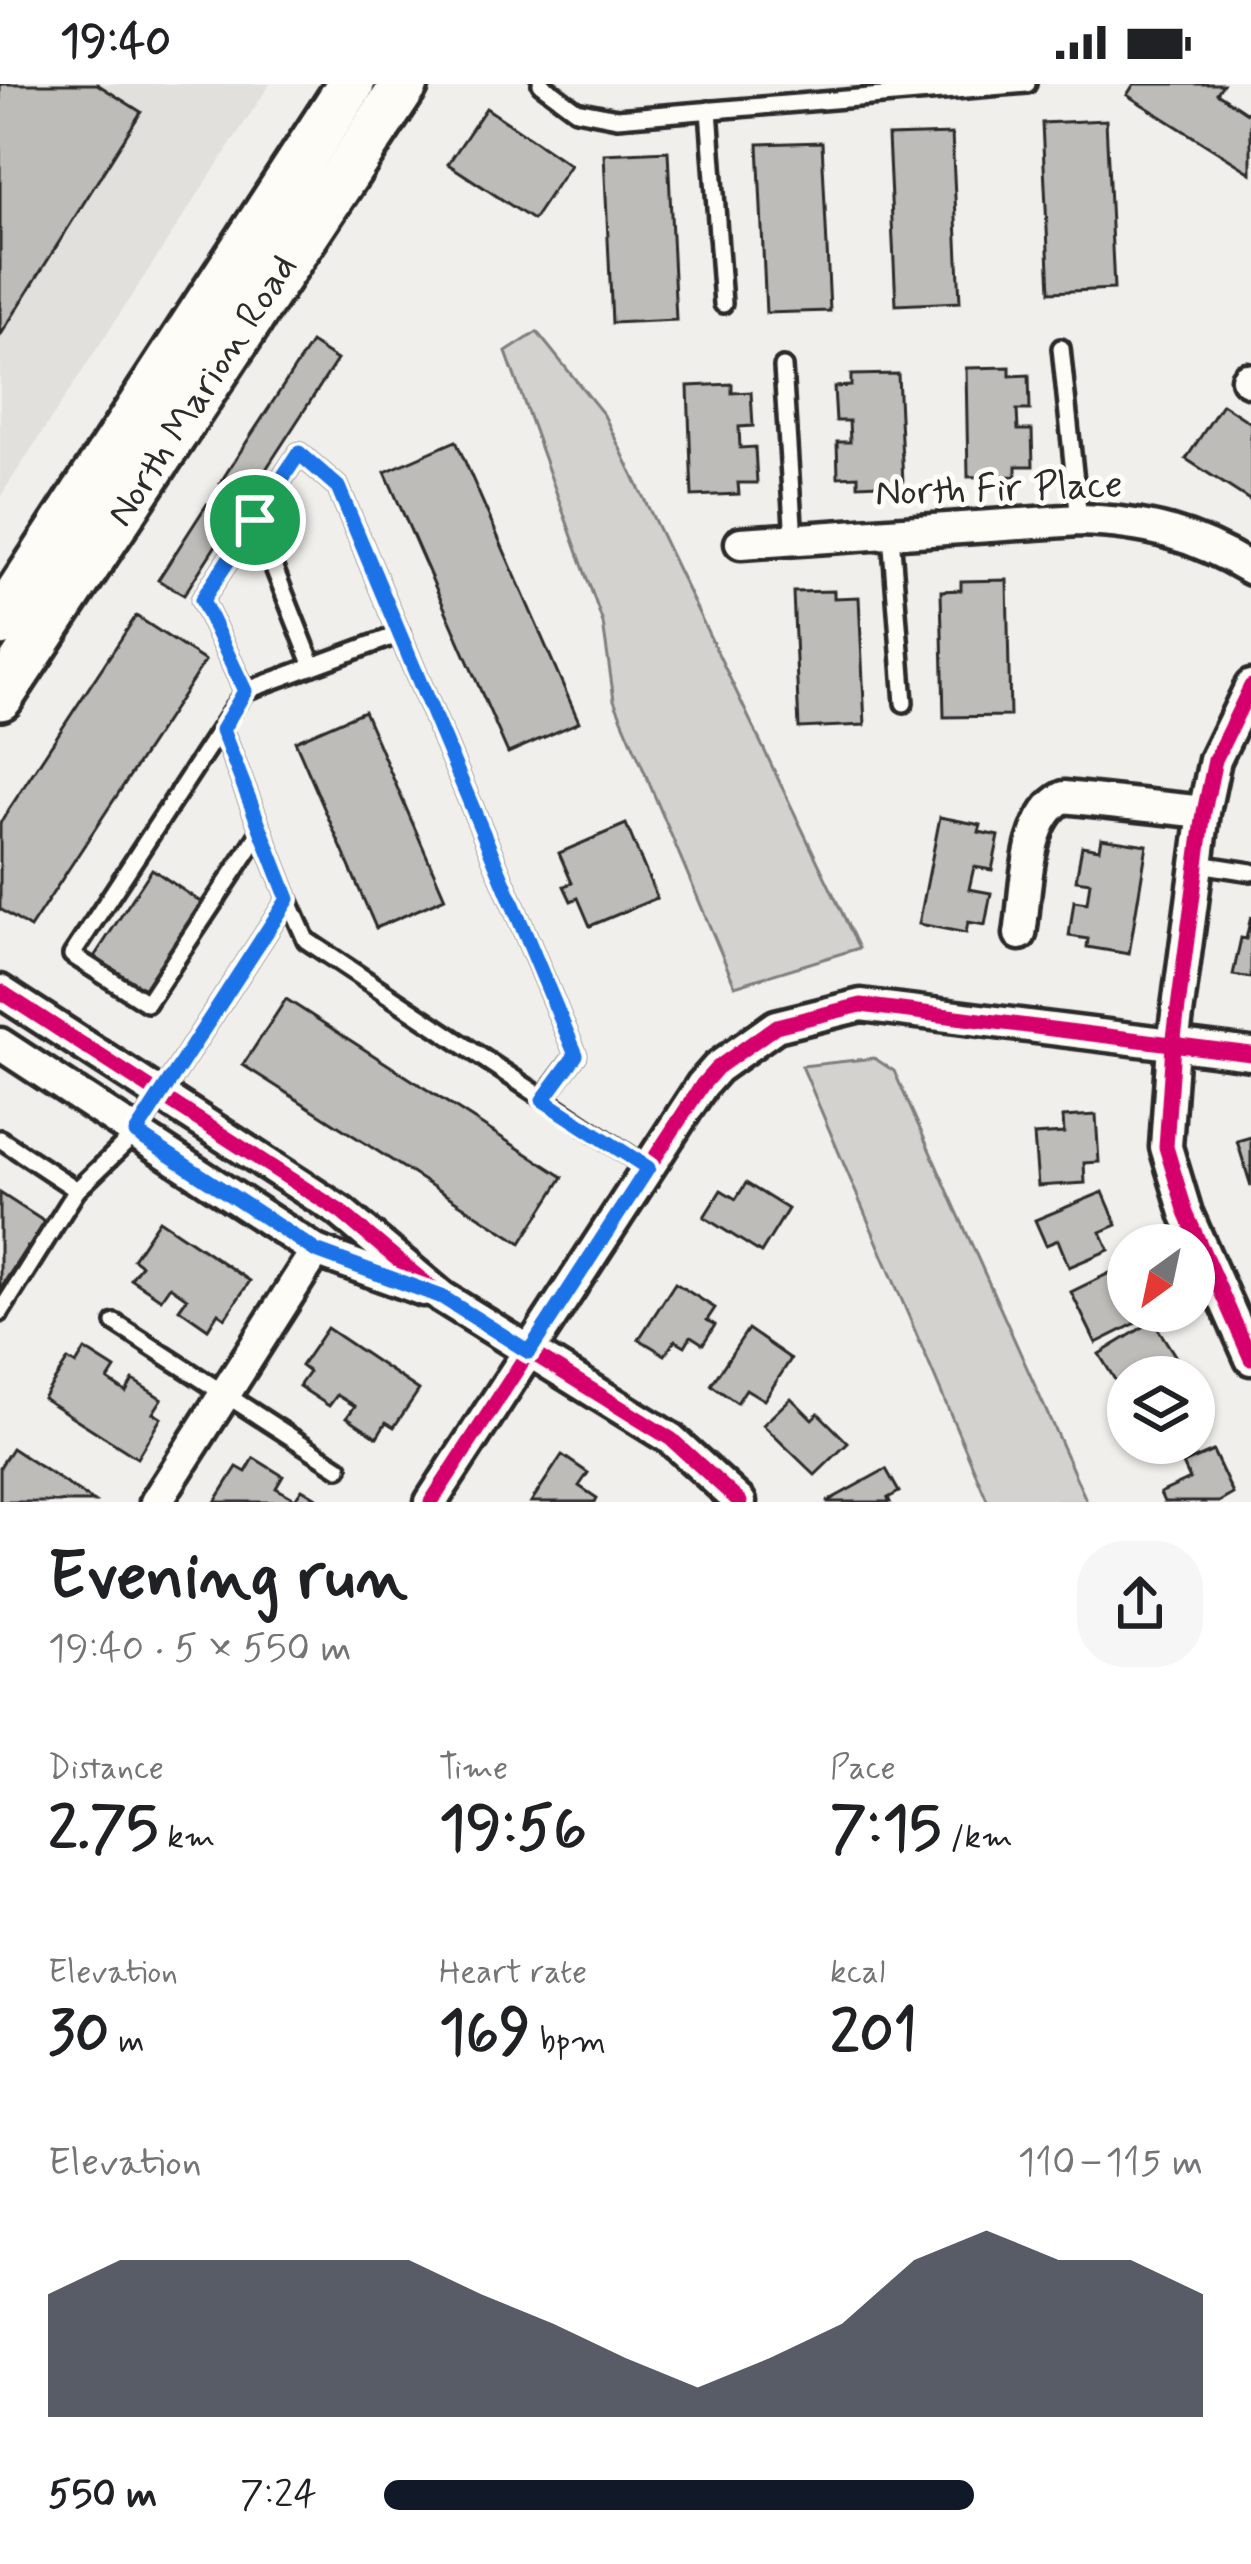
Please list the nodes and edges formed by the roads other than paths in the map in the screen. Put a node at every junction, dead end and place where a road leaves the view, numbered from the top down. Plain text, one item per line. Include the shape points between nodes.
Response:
1 (351, 84) edge
2 (405, 84) edge
3 (541, 84) edge
4 (1027, 84) edge
5 (710, 110) junction
6 (723, 304) dead end
7 (1060, 348) dead end
8 (783, 367) dead end
9 (255, 520) junction
10 (1079, 520) junction
11 (891, 533) junction
12 (794, 539) junction
13 (741, 543) dead end
14 (1251, 568) edge
15 (0, 623) edge
16 (400, 634) junction
17 (313, 666) junction
18 (1251, 686) edge
19 (245, 691) junction
20 (0, 697) edge
21 (904, 703) dead end
22 (222, 730) junction
23 (1204, 812) junction
24 (261, 831) junction
25 (1198, 864) junction
26 (1251, 872) edge
27 (288, 899) junction
28 (1020, 934) dead end
29 (0, 991) edge
30 (0, 1044) edge
31 (1173, 1046) junction
32 (1251, 1054) edge
33 (161, 1096) junction
34 (543, 1100) junction
35 (136, 1133) junction
36 (0, 1138) edge
37 (648, 1168) junction
38 (77, 1190) junction
39 (316, 1251) junction
40 (442, 1297) junction
41 (0, 1313) edge
42 (115, 1323) dead end
43 (529, 1352) junction
44 (1251, 1359) edge
45 (226, 1392) junction
46 (339, 1468) dead end
47 (156, 1502) edge
48 (431, 1502) edge
49 (740, 1502) edge

1 - 15 main road, North Marion Road
2 - 20 main road, North Marion Road
3 - 5 lane via 598,117
4 - 5 lane
5 - 6 lane
7 - 10 lane
8 - 12 lane
9 - 16 lane via 299,453 338,487
9 - 17 lane
9 - 19 lane via 202,600
10 - 11 street, North Fir Place
10 - 14 street, North Fir Place via 1170,529
11 - 12 street, North Fir Place
11 - 21 lane
12 - 13 street, North Fir Place
16 - 17 lane
16 - 34 lane via 576,1055
17 - 19 lane
18 - 23 street via 1215,760
19 - 22 lane
22 - 24 lane
22 - 24 lane via 72,955 147,1004
23 - 25 street
23 - 28 street via 1054,801 1037,826
24 - 27 lane
25 - 26 lane
25 - 31 street
27 - 33 lane
27 - 34 lane via 306,940
29 - 33 street
30 - 35 street
31 - 32 street
31 - 37 street via 890,1007 820,1012 776,1026 717,1068
31 - 44 street via 1166,1147
33 - 35 lane
33 - 40 street via 341,1212
34 - 37 lane
35 - 38 lane
35 - 39 street
36 - 38 lane
37 - 43 street
38 - 41 lane
39 - 40 street
39 - 45 street
40 - 43 street
42 - 45 lane
43 - 48 street
43 - 49 street via 671,1439
45 - 46 lane
45 - 47 street

